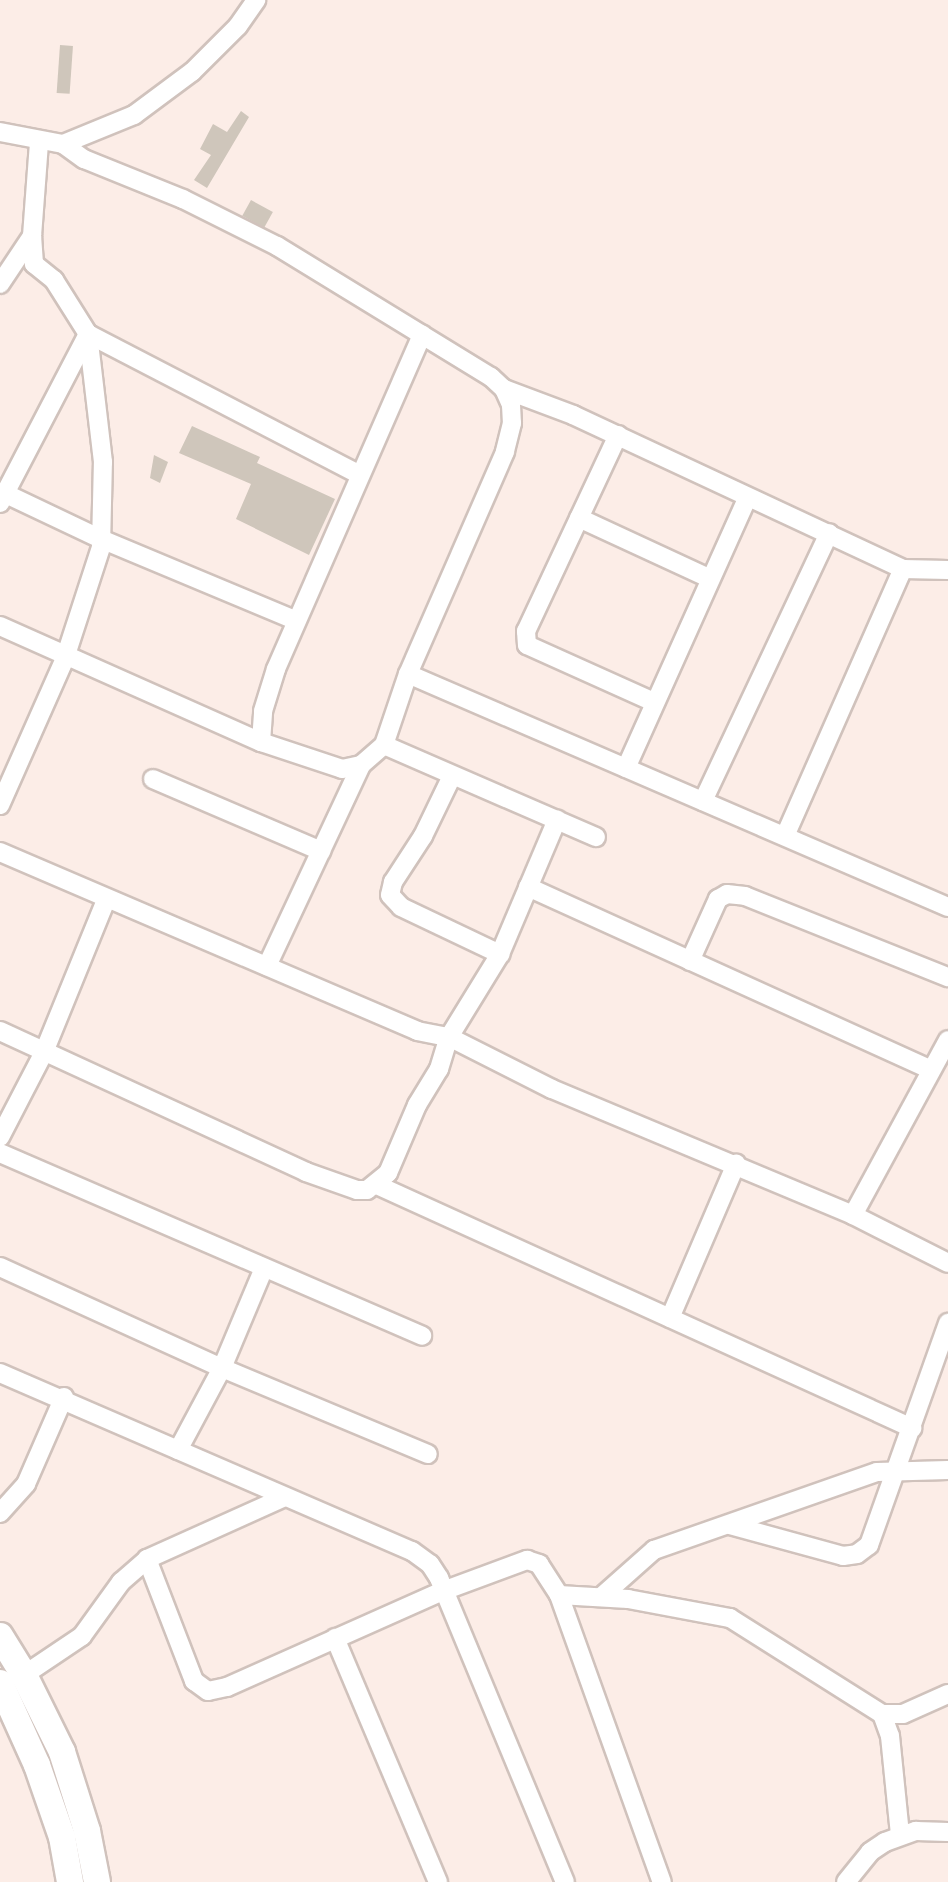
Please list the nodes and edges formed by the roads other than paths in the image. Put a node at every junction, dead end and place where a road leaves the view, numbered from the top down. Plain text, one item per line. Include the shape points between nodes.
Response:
1 (256, 0) edge
2 (0, 132) edge
3 (39, 142) junction
4 (63, 144) junction
5 (32, 236) junction
6 (0, 284) edge
7 (88, 334) junction
8 (422, 335) junction
9 (504, 389) junction
10 (618, 435) junction
11 (358, 474) junction
12 (748, 497) junction
13 (2, 498) edge
14 (579, 518) junction
15 (829, 533) junction
16 (101, 539) junction
17 (903, 569) junction
18 (948, 570) edge
19 (711, 579) junction
20 (297, 621) junction
21 (0, 626) edge
22 (65, 658) junction
23 (408, 674) junction
24 (654, 702) junction
25 (261, 742) junction
26 (384, 745) junction
27 (361, 765) junction
28 (626, 768) junction
29 (452, 776) junction
30 (153, 779) dead end
31 (703, 801) junction
32 (0, 806) edge
33 (557, 820) junction
34 (785, 836) junction
35 (596, 837) dead end
36 (321, 851) junction
37 (0, 852) edge
38 (528, 888) junction
39 (106, 900) junction
40 (948, 907) edge
41 (500, 954) junction
42 (690, 961) junction
43 (267, 966) junction
44 (948, 977) edge
45 (0, 1030) edge
46 (448, 1037) junction
47 (948, 1040) edge
48 (44, 1052) junction
49 (929, 1069) junction
50 (0, 1137) edge
51 (0, 1153) edge
52 (735, 1164) junction
53 (377, 1185) junction
54 (854, 1215) junction
55 (948, 1263) edge
56 (0, 1267) edge
57 (264, 1268) junction
58 (670, 1318) junction
59 (948, 1323) edge
60 (422, 1336) dead end
61 (222, 1368) junction
62 (0, 1373) edge
63 (64, 1397) junction
64 (912, 1428) junction
65 (178, 1450) junction
66 (428, 1454) dead end
67 (897, 1469) junction
68 (948, 1470) edge
69 (285, 1497) junction
70 (0, 1513) edge
71 (730, 1525) junction
72 (147, 1559) junction
73 (443, 1592) junction
74 (559, 1595) junction
75 (601, 1597) junction
76 (0, 1636) edge
77 (335, 1638) junction
78 (24, 1675) junction
79 (0, 1683) edge
80 (948, 1695) edge
81 (882, 1714) junction
82 (948, 1832) edge
83 (900, 1835) junction
84 (70, 1882) edge
85 (97, 1882) edge
86 (438, 1882) edge
87 (565, 1882) edge
88 (662, 1882) edge
89 (846, 1882) edge

1 - 4 street via 238,26 192,72 134,115
2 - 3 street
3 - 4 street
3 - 5 street
4 - 8 street via 84,159 183,199 277,246
5 - 6 street
5 - 7 street via 34,264 54,280
7 - 11 street
7 - 13 street
7 - 16 street via 103,462
8 - 9 street
8 - 11 street
9 - 10 street
9 - 23 street via 511,405 512,423 506,452
10 - 12 street
10 - 14 street
11 - 20 street
12 - 15 street
12 - 19 street
13 - 16 street
14 - 19 street
14 - 24 street via 526,631 527,645
15 - 17 street
15 - 31 street
16 - 20 street
16 - 22 street via 97,569
17 - 18 street
17 - 34 street
19 - 24 street
20 - 25 street via 269,690
21 - 22 street
22 - 25 street
22 - 32 street
23 - 26 street
23 - 28 street
24 - 28 street
25 - 27 street via 342,769
26 - 27 street
26 - 29 street
27 - 36 street
28 - 31 street
29 - 33 street
29 - 41 street via 423,836 393,882 390,895 401,907
30 - 36 street
31 - 34 street
33 - 35 street
33 - 38 street
34 - 40 street
36 - 43 street
37 - 39 street
38 - 41 street
38 - 42 street
39 - 43 street
39 - 48 street
41 - 46 street
42 - 44 street via 718,899 727,894 745,896
42 - 49 street
43 - 46 street via 417,1031
45 - 48 street
46 - 52 street via 552,1089
46 - 53 street via 432,1083 417,1105 388,1173
47 - 49 street
48 - 50 street
48 - 53 street via 306,1172 357,1190
49 - 54 street
51 - 57 street
52 - 54 street
52 - 58 street
53 - 58 street
54 - 55 street
56 - 61 street
57 - 60 street
57 - 61 street
58 - 64 street
59 - 64 street
61 - 65 street
61 - 66 street
62 - 63 street
63 - 65 street
63 - 70 street via 26,1484
64 - 67 street
65 - 69 street
67 - 68 street
67 - 71 street via 877,1472
67 - 71 street via 869,1545 858,1554 843,1556 806,1548
69 - 72 street
69 - 73 street via 412,1551 430,1564 440,1578
71 - 75 street via 654,1550
72 - 77 street via 194,1681 208,1691 227,1688
72 - 78 street via 121,1582 82,1636
73 - 74 street via 527,1560 539,1564
73 - 77 street
73 - 87 street
74 - 75 street
74 - 88 street
75 - 81 street via 730,1618
76 - 78 main road
77 - 86 street
78 - 85 main road via 62,1752 87,1831
79 - 84 main road via 37,1765 62,1837
80 - 81 street via 903,1714
81 - 83 street via 890,1736
82 - 83 street via 929,1828
83 - 89 street via 870,1852

